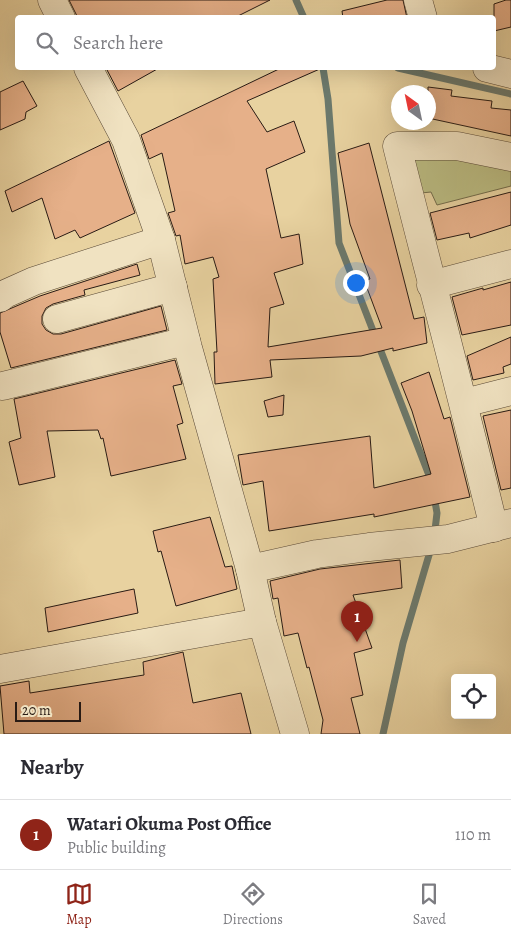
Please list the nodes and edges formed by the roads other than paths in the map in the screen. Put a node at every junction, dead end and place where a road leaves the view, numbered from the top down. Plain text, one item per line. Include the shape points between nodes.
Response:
1 (52, 0) edge
2 (418, 0) edge
3 (60, 15) edge
4 (422, 15) edge
5 (89, 70) edge
6 (495, 70) edge
7 (511, 74) edge
8 (511, 157) edge
9 (161, 240) junction
10 (511, 264) edge
11 (432, 285) junction
12 (173, 287) junction
13 (0, 298) edge
14 (57, 319) dead end
15 (186, 341) junction
16 (3, 386) dead end
17 (511, 391) edge
18 (464, 404) junction
19 (502, 525) edge
20 (250, 569) junction
21 (262, 622) junction
22 (0, 669) edge
23 (295, 734) edge

1 - 3 street
2 - 4 street
5 - 9 street via 126,140
6 - 7 street
8 - 11 street via 457,146 397,146
9 - 12 street
9 - 13 street via 34,281
10 - 11 street
11 - 18 street
12 - 14 street
12 - 15 street
15 - 16 street
15 - 20 street
17 - 18 street
18 - 19 street
19 - 20 street via 448,539 318,554
20 - 21 street
21 - 22 street
21 - 23 street

